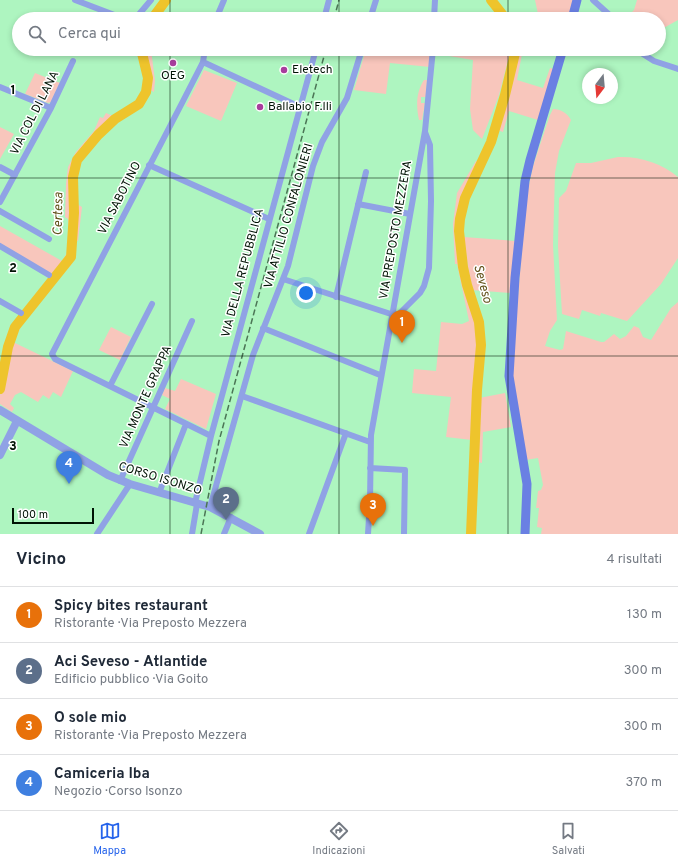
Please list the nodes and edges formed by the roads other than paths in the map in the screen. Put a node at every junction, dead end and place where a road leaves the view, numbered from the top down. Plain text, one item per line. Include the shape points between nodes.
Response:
1 (75, 0) edge
2 (151, 0) edge
3 (224, 0) edge
4 (329, 0) edge
5 (376, 0) edge
6 (435, 0) edge
7 (577, 0) edge
8 (593, 0) edge
9 (92, 3) edge
10 (111, 12) edge
11 (141, 12) edge
12 (219, 12) edge
13 (326, 12) edge
14 (372, 12) edge
15 (434, 12) edge
16 (574, 12) edge
17 (606, 12) edge
18 (204, 56) edge
19 (314, 56) edge
20 (360, 56) edge
21 (432, 56) edge
22 (561, 56) edge
23 (646, 56) edge
24 (73, 61) dead end
25 (203, 62) junction
26 (678, 69) edge
27 (0, 87) edge
28 (300, 107) junction
29 (51, 108) junction
30 (425, 131) junction
31 (149, 165) junction
32 (0, 167) edge
33 (366, 172) dead end
34 (15, 175) junction
35 (0, 202) edge
36 (358, 204) junction
37 (0, 211) edge
38 (410, 214) junction
39 (270, 219) junction
40 (49, 239) dead end
41 (0, 246) edge
42 (48, 275) dead end
43 (283, 279) junction
44 (336, 296) junction
45 (0, 302) edge
46 (152, 304) dead end
47 (21, 313) dead end
48 (392, 314) junction
49 (192, 321) dead end
50 (263, 328) junction
51 (380, 375) junction
52 (110, 386) junction
53 (242, 396) junction
54 (153, 407) junction
55 (0, 410) edge
56 (17, 421) junction
57 (186, 424) junction
58 (346, 433) junction
59 (211, 436) junction
60 (370, 442) junction
61 (0, 455) edge
62 (370, 468) junction
63 (120, 481) junction
64 (130, 484) junction
65 (159, 493) junction
66 (196, 504) junction
67 (210, 506) junction
68 (231, 517) junction
69 (97, 534) edge
70 (192, 534) edge
71 (224, 534) edge
72 (260, 534) edge
73 (309, 534) edge
74 (368, 534) edge
75 (404, 534) edge
76 (525, 534) edge

1 - 9 street
2 - 11 street
3 - 12 street
4 - 13 street
5 - 14 street
6 - 15 street
7 - 16 main road
8 - 17 street
9 - 10 street
18 - 25 street, VIA SABOTINO
19 - 28 street, VIA DELLA REPUBBLICA
20 - 43 street, VIA ATTILIO CONFALONIERI via 349,93 322,142 313,166
21 - 30 street, VIA PREPOSTO MEZZERA
22 - 76 main road via 525,181 515,278 509,376 527,484
23 - 26 street
24 - 29 street, VIA COL DI LANA
25 - 28 street
25 - 31 street, VIA SABOTINO
27 - 29 street
28 - 39 street, VIA DELLA REPUBBLICA
29 - 34 street, VIA COL DI LANA
30 - 38 street, VIA PREPOSTO MEZZERA
30 - 48 street via 430,145 429,268 420,293 399,314
31 - 39 street
31 - 52 street, VIA SABOTINO via 53,350 53,357
32 - 34 street, VIA COL DI LANA
33 - 36 street
34 - 35 street, VIA COL DI LANA
36 - 38 street
36 - 44 street
37 - 40 street
38 - 48 street, VIA PREPOSTO MEZZERA
39 - 59 street, VIA DELLA REPUBBLICA
41 - 42 street
43 - 44 street
43 - 50 street, VIA ATTILIO CONFALONIERI
44 - 48 street
45 - 47 street
46 - 52 street
48 - 51 street, VIA PREPOSTO MEZZERA
49 - 54 street, VIA MONTE GRAPPA
50 - 51 street
50 - 53 street, VIA ATTILIO CONFALONIERI
51 - 60 street, VIA PREPOSTO MEZZERA
52 - 54 street
53 - 58 street
53 - 67 street, VIA ATTILIO CONFALONIERI
54 - 57 street
54 - 63 street, VIA MONTE GRAPPA
55 - 56 street, CORSO ISONZO
56 - 61 street
56 - 63 street, CORSO ISONZO
57 - 59 street
57 - 65 street
58 - 60 street
58 - 73 street
59 - 66 street, VIA DELLA REPUBBLICA
60 - 62 street, VIA PREPOSTO MEZZERA
62 - 74 street, VIA PREPOSTO MEZZERA
62 - 75 street via 405,470
63 - 64 street, CORSO ISONZO
64 - 65 street, CORSO ISONZO
64 - 69 street
65 - 66 street, CORSO ISONZO
66 - 67 street, CORSO ISONZO
66 - 70 street, VIA DELLA REPUBBLICA
67 - 68 street, CORSO ISONZO
68 - 71 street
68 - 72 street, CORSO ISONZO

